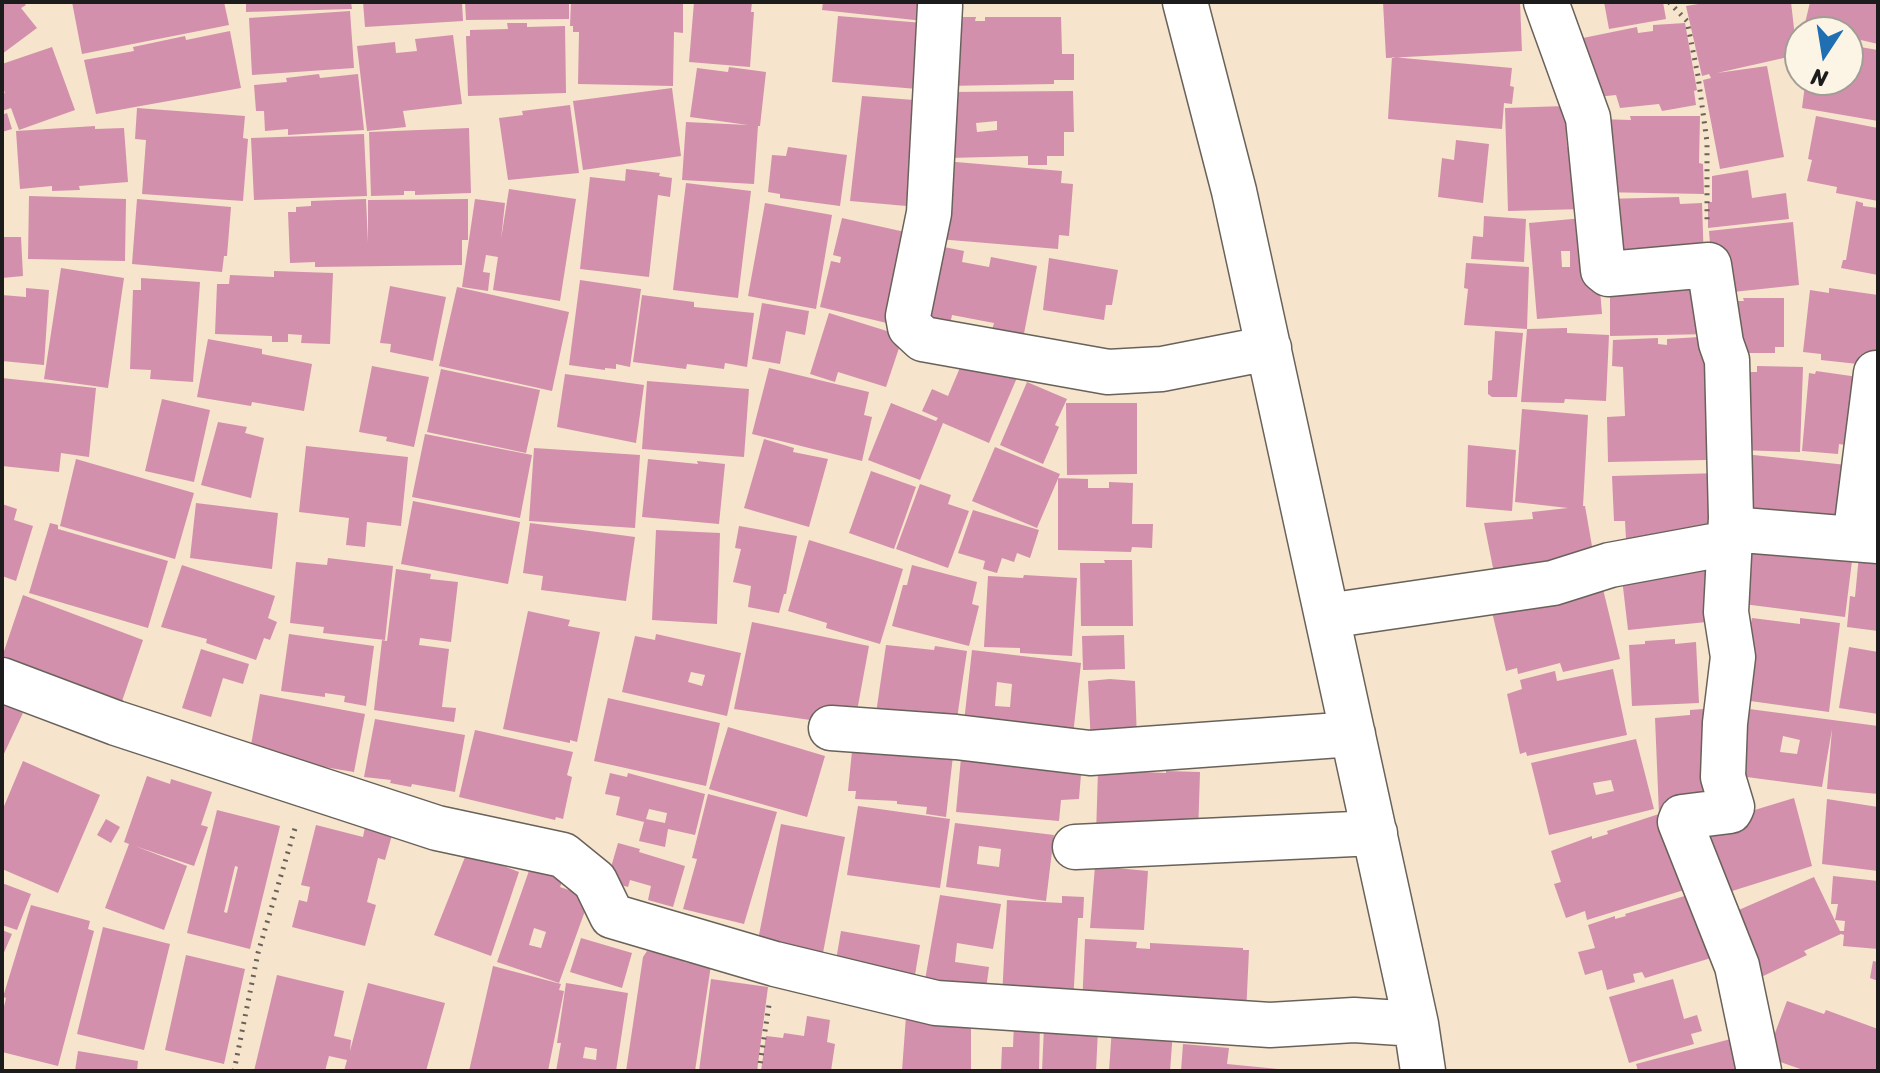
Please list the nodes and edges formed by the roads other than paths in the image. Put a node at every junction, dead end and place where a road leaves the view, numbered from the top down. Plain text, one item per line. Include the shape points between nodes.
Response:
1 (1185, 2) edge
2 (1546, 2) edge
3 (940, 6) dead end
4 (1269, 348) junction
5 (1876, 373) dead end
6 (1729, 536) junction
7 (1866, 540) edge
8 (1327, 616) junction
9 (2, 680) edge
10 (831, 728) dead end
11 (1353, 734) junction
12 (1375, 833) junction
13 (1075, 847) dead end
14 (1416, 1024) junction
15 (1423, 1071) edge
16 (1759, 1071) edge

1 - 4 street
2 - 6 street via 1588,118 1603,270 1608,274 1709,265 1727,360
3 - 4 street via 929,213 910,327 923,339 1108,372 1162,369
4 - 8 street
5 - 7 street
6 - 7 street
6 - 8 street via 1553,583
6 - 16 street via 1726,612 1733,657 1723,777 1732,807 1682,817 1680,822 1737,966
8 - 11 street
9 - 14 street via 437,828 563,855 595,881 612,916 775,964 936,1003 1270,1025 1354,1020
10 - 11 street via 1090,753
11 - 12 street
12 - 13 street
12 - 14 street
14 - 15 street

